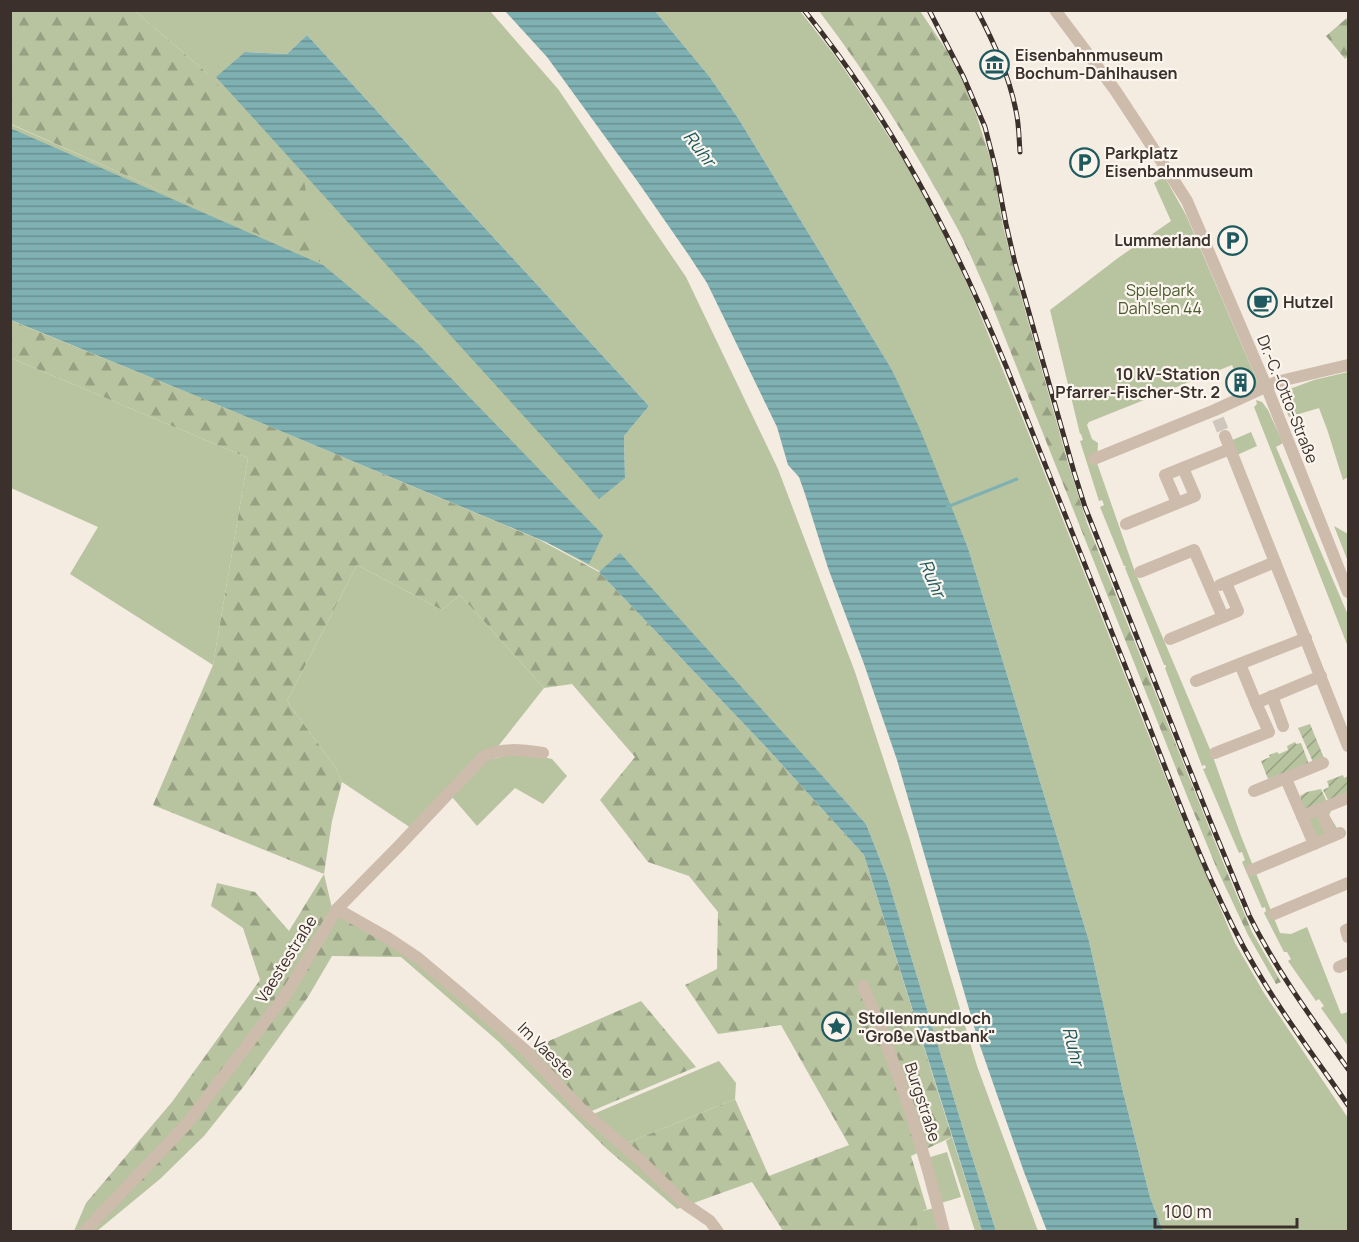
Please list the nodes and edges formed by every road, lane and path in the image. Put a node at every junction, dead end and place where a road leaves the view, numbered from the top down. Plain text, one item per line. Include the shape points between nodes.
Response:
1 (1054, 10) edge
2 (1348, 365) edge
3 (1267, 387) junction
4 (1225, 436) tunnel mouth
5 (1230, 449) junction
6 (1094, 459) dead end
7 (1183, 468) junction
8 (1177, 503) junction
9 (1126, 524) dead end
10 (1275, 562) junction
11 (1140, 572) dead end
12 (1226, 583) junction
13 (1211, 589) junction
14 (1348, 592) edge
15 (1223, 617) junction
16 (1306, 638) junction
17 (1170, 639) dead end
18 (1240, 664) junction
19 (1321, 676) junction
20 (1196, 681) dead end
21 (1272, 696) junction
22 (1256, 703) junction
23 (1269, 732) junction
24 (1348, 746) edge
25 (543, 753) dead end
26 (1215, 753) dead end
27 (1323, 763) dead end
28 (1286, 778) junction
29 (1254, 791) dead end
30 (1348, 798) edge
31 (1320, 808) junction
32 (1302, 816) junction
33 (1314, 844) junction
34 (1252, 870) dead end
35 (1348, 883) edge
36 (337, 909) junction
37 (1274, 914) dead end
38 (1348, 929) edge
39 (1348, 937) edge
40 (863, 986) dead end
41 (84, 1232) edge
42 (718, 1232) edge
43 (944, 1232) edge

1 - 3 street, Dr.-C.-Otto-Straße via 1115,90 1186,201
2 - 3 street
3 - 6 street via 1216,414
3 - 14 street, Dr.-C.-Otto-Straße
4 - 5 street
5 - 7 street
5 - 10 street
7 - 8 street via 1165,475
7 - 8 street via 1195,496
8 - 9 street
10 - 12 street
10 - 16 street
11 - 13 street via 1194,550
12 - 13 street
12 - 15 street via 1238,611
13 - 15 street
15 - 17 street
16 - 18 street
16 - 19 street
18 - 20 street
18 - 22 street
19 - 21 street
19 - 24 street
21 - 22 street
21 - 23 street via 1288,723
22 - 23 street
23 - 26 street
25 - 36 street, Vaestestraße via 492,752 483,757
27 - 28 street
28 - 29 street
28 - 32 street
30 - 31 street
31 - 32 street
31 - 33 street via 1334,831
32 - 33 street
33 - 34 street
35 - 37 street
36 - 41 street, Vaestestraße via 287,993 186,1125
36 - 42 street, Im Vaeste via 418,958 461,994
38 - 39 street
40 - 43 street, Burgstraße via 909,1107

